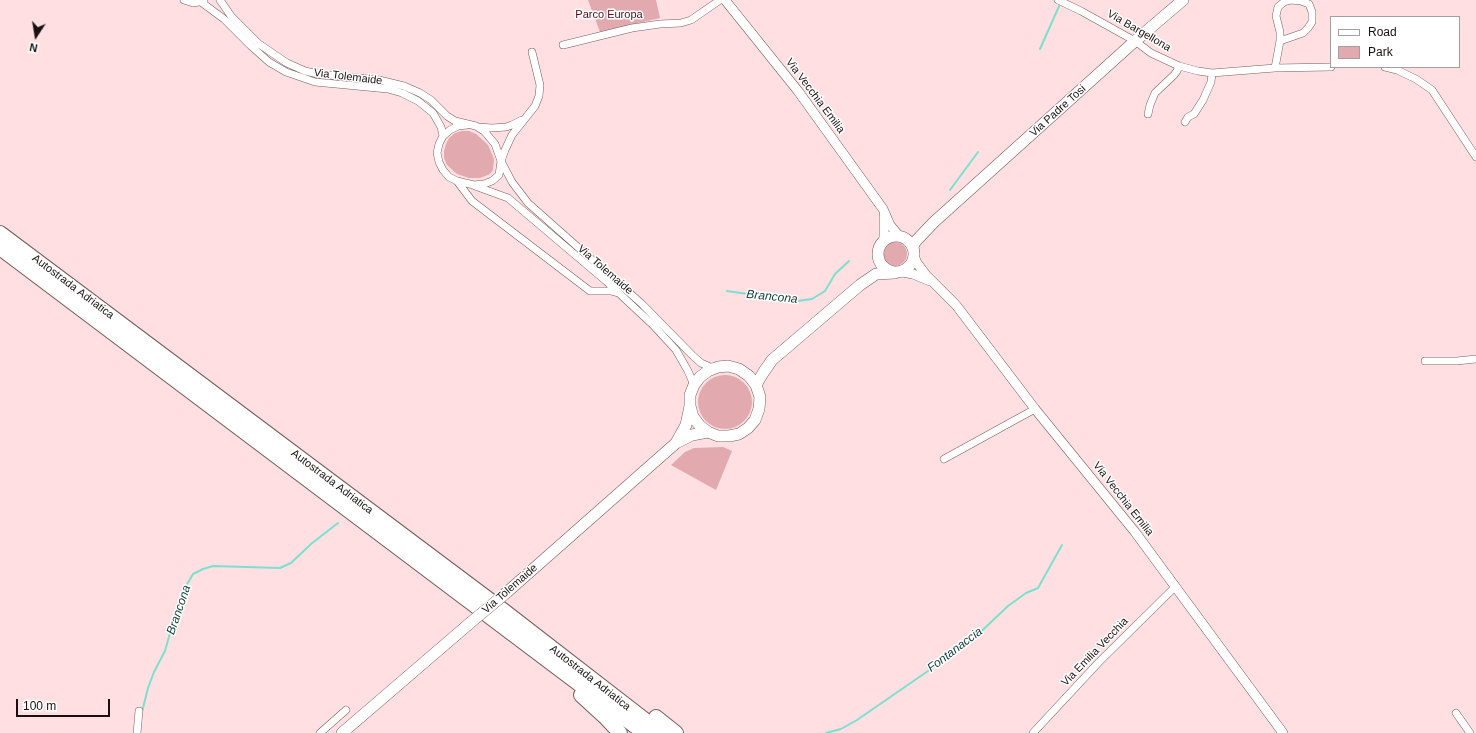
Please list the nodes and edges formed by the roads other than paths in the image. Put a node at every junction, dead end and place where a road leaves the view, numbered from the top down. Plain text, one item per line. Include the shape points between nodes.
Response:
1 (184, 0) edge
2 (220, 0) edge
3 (720, 0) edge
4 (725, 0) edge
5 (1058, 0) edge
6 (1183, 0) edge
7 (203, 1) edge
8 (1135, 41) junction
9 (1280, 42) junction
10 (563, 45) dead end
11 (532, 52) dead end
12 (1178, 66) junction
13 (1330, 67) edge
14 (1275, 68) junction
15 (1389, 68) edge
16 (1212, 73) junction
17 (1148, 114) dead end
18 (529, 115) junction
19 (1185, 122) dead end
20 (467, 125) junction
21 (476, 126) junction
22 (443, 136) junction
23 (1476, 157) edge
24 (501, 161) junction
25 (457, 181) junction
26 (474, 185) junction
27 (883, 209) junction
28 (934, 222) junction
29 (0, 233) edge
30 (900, 236) junction
31 (884, 240) junction
32 (0, 248) edge
33 (913, 252) junction
34 (878, 253) junction
35 (898, 272) junction
36 (860, 285) junction
37 (938, 286) junction
38 (619, 293) junction
39 (1476, 359) edge
40 (772, 360) junction
41 (1425, 361) dead end
42 (718, 367) junction
43 (739, 369) junction
44 (694, 385) junction
45 (756, 385) junction
46 (690, 406) junction
47 (1035, 409) junction
48 (708, 432) junction
49 (676, 442) junction
50 (944, 459) dead end
51 (420, 564) junction
52 (1175, 587) junction
53 (503, 610) junction
54 (346, 710) dead end
55 (139, 712) dead end
56 (1456, 713) dead end
57 (137, 733) edge
58 (320, 733) edge
59 (342, 733) edge
60 (620, 733) edge
61 (644, 733) edge
62 (662, 733) edge
63 (676, 733) edge
64 (1032, 733) edge
65 (1283, 733) edge
66 (1470, 733) edge

1 - 7 street, Via Tolemaide via 193,3
2 - 20 street, Via Tolemaide via 230,16 259,44 287,63 318,74 379,80 404,86 420,92 451,118
3 - 10 street via 691,20 681,23 632,28
4 - 27 street, Via Vecchia Emilia via 798,91
5 - 8 street, Via Bargellona
6 - 8 main road, Via Padre Tosi
7 - 22 street, Via Tolemaide via 269,62 286,72 315,82 388,89 402,93 418,101 432,113 441,127
8 - 12 street, Via Bargellona via 1151,54
8 - 28 main road, Via Padre Tosi
9 - 9 street via 1276,16 1278,7 1291,0 1309,4 1312,22 1308,28 1303,33
9 - 14 street
11 - 18 street, Via Tolemaide via 540,85 535,106
12 - 16 street, Via Bargellona
12 - 17 street via 1174,76 1154,93
13 - 14 street, Via Bargellona
14 - 16 street, Via Bargellona
15 - 23 street via 1416,79 1432,90
16 - 19 street via 1203,100
18 - 21 street, Via Tolemaide via 506,127
18 - 24 street, Via Tolemaide via 512,135
20 - 21 street, Via Tolemaide
20 - 22 street, Via Tolemaide via 454,128
21 - 24 street, Via Tolemaide via 492,140
22 - 25 street, Via Tolemaide via 437,153 439,162 442,170
24 - 26 street, Via Tolemaide via 501,169 496,178 484,184
24 - 42 street, Via Tolemaide via 512,182 528,203 638,299 701,363
25 - 26 street, Via Tolemaide
25 - 38 street via 472,201 590,291
26 - 38 street, Via Tolemaide via 508,198
27 - 30 street, Via Vecchia Emilia via 890,225
27 - 31 street
28 - 30 main road via 914,234
28 - 33 main road via 915,242
29 - 53 highway, Autostrada Adriatica
30 - 31 main road
30 - 33 main road via 907,240
31 - 34 main road, Via Tolemaide via 879,246
32 - 51 highway, Autostrada Adriatica
33 - 35 main road via 909,267
33 - 37 street, Via Vecchia Emilia via 917,263
34 - 35 main road via 879,263 883,268
34 - 36 main road, Via Tolemaide
35 - 36 main road, Via Tolemaide via 876,274
35 - 37 street via 918,276
36 - 40 main road, Via Tolemaide
37 - 47 street, Via Vecchia Emilia via 956,305
38 - 44 street, Via Tolemaide via 676,350
39 - 41 street
40 - 43 main road, Via Tolemaide via 757,368
40 - 45 main road, Via Tolemaide
42 - 43 main road, Via Tolemaide
42 - 44 main road via 708,370
43 - 45 main road
44 - 46 main road, Via Tolemaide
45 - 48 main road, Via Tolemaide via 760,397 759,409 755,420 748,428 739,434 729,436 718,436
46 - 48 main road via 693,417
46 - 49 main road, Via Tolemaide via 686,425
47 - 50 street
47 - 52 street, Via Vecchia Emilia
48 - 49 main road, Via Tolemaide
49 - 59 main road, Via Tolemaide, bridge
51 - 60 highway via 441,585 584,697
51 - 61 highway, Autostrada Adriatica
52 - 64 street, Via Emilia Vecchia
52 - 65 street, Via Vecchia Emilia
53 - 62 highway, Autostrada Adriatica
53 - 63 highway via 584,664
54 - 58 street
55 - 57 street
56 - 66 street

